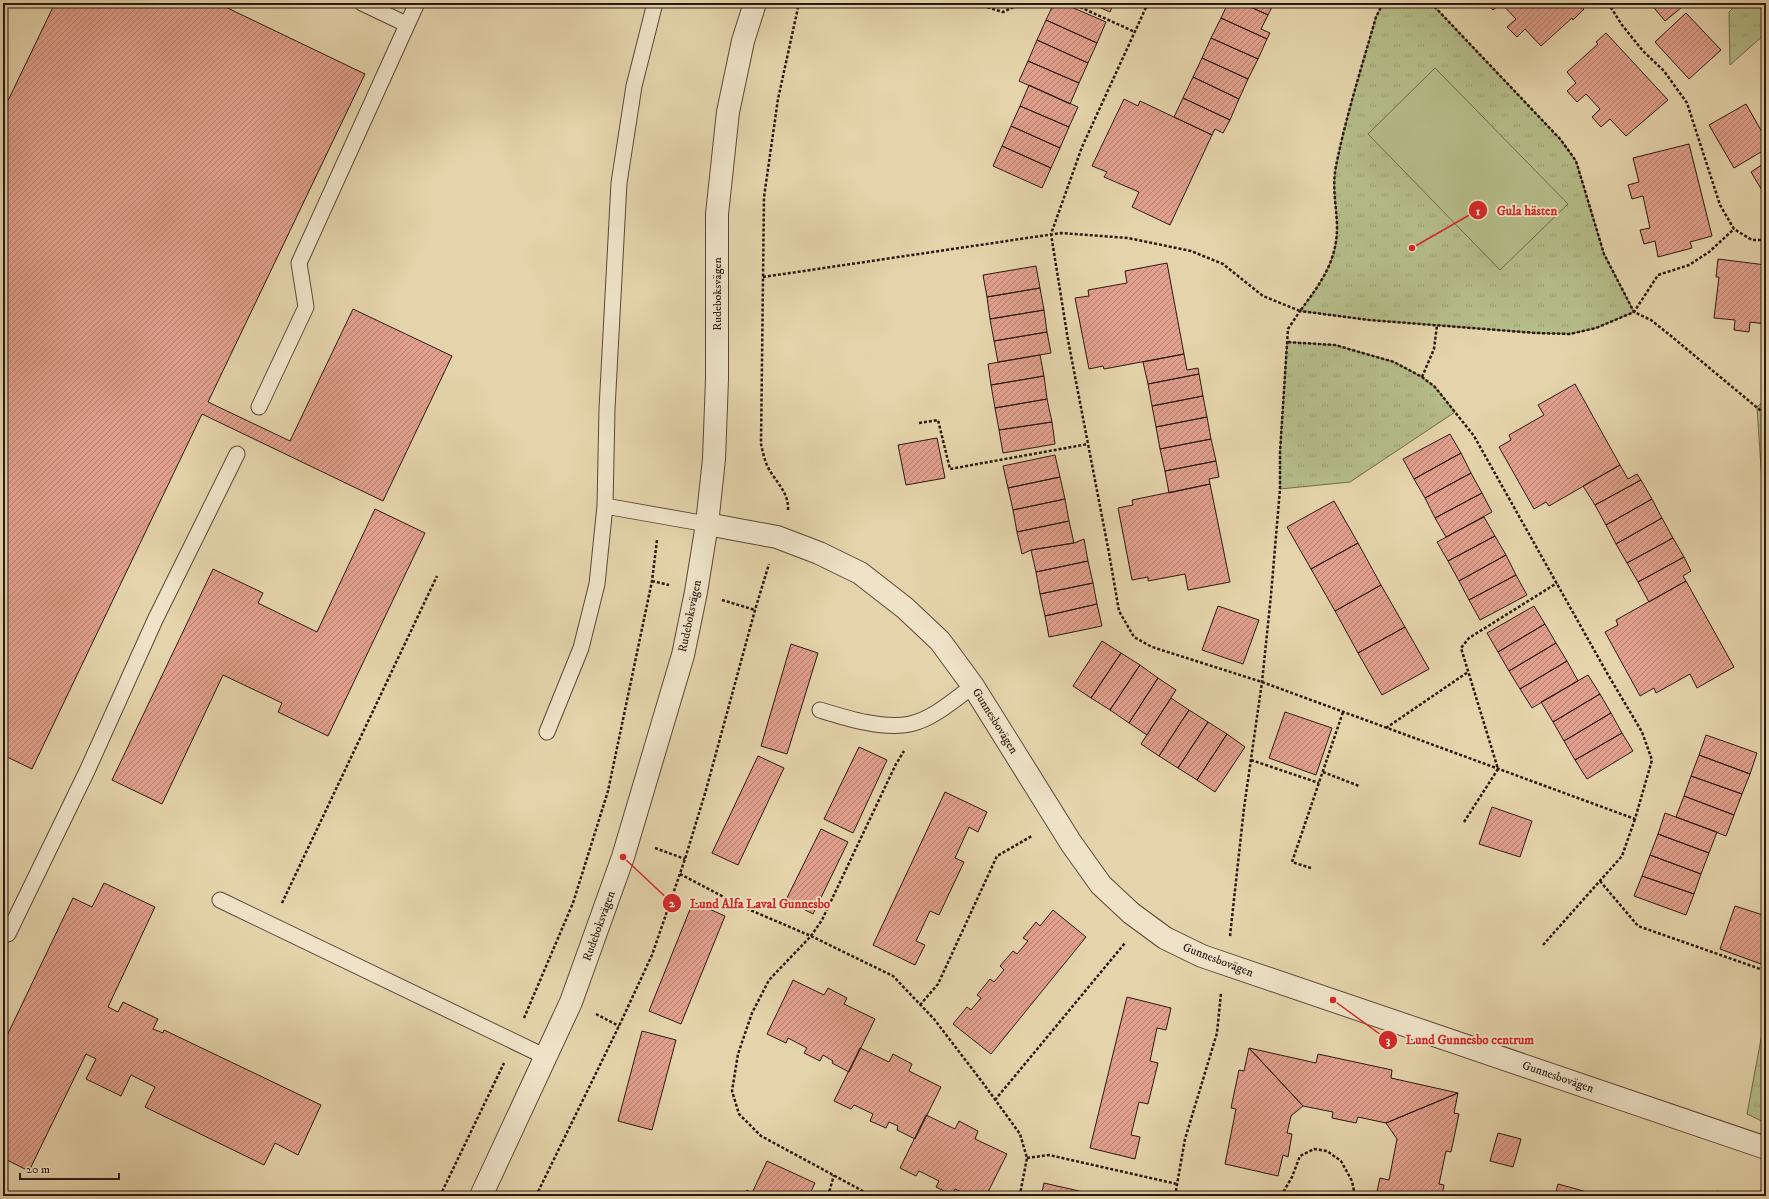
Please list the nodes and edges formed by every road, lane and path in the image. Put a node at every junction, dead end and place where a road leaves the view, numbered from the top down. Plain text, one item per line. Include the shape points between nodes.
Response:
1 (362, 3) edge
2 (417, 3) edge
3 (655, 3) edge
4 (755, 3) edge
5 (973, 3) edge
6 (1022, 3) edge
7 (1070, 3) edge
8 (1148, 3) edge
9 (1382, 3) edge
10 (1432, 3) edge
11 (1608, 3) edge
12 (406, 24) junction
13 (1135, 32) junction
14 (1734, 229) junction
15 (1051, 234) junction
16 (1766, 240) edge
17 (763, 277) dead end
18 (1300, 311) junction
19 (1634, 312) junction
20 (1437, 325) junction
21 (1287, 342) junction
22 (1422, 377) junction
23 (259, 407) dead end
24 (1766, 415) edge
25 (920, 423) dead end
26 (1088, 444) junction
27 (237, 454) dead end
28 (605, 506) junction
29 (660, 516) junction
30 (707, 524) junction
31 (437, 576) dead end
32 (1557, 583) junction
33 (1468, 672) junction
34 (1262, 682) junction
35 (973, 686) junction
36 (820, 710) dead end
37 (1343, 712) junction
38 (1386, 728) junction
39 (547, 732) dead end
40 (906, 748) dead end
41 (1251, 760) junction
42 (1498, 769) junction
43 (1323, 772) junction
44 (1319, 783) junction
45 (1359, 786) dead end
46 (1635, 819) junction
47 (1464, 822) dead end
48 (1035, 834) dead end
49 (652, 847) dead end
50 (685, 859) dead end
51 (1311, 868) dead end
52 (680, 874) dead end
53 (1600, 881) junction
54 (220, 900) dead end
55 (272, 925) junction
56 (3, 931) edge
57 (811, 936) junction
58 (1129, 937) dead end
59 (1543, 945) dead end
60 (1224, 964) junction
61 (1766, 971) edge
62 (920, 1005) junction
63 (514, 1042) junction
64 (546, 1057) junction
65 (995, 1100) junction
66 (1766, 1148) edge
67 (1026, 1158) junction
68 (834, 1175) junction
69 (1177, 1184) junction
70 (440, 1196) edge
71 (481, 1196) edge
72 (828, 1196) edge
73 (872, 1196) edge
74 (1019, 1196) edge
75 (1175, 1196) edge
76 (1280, 1196) edge
77 (1355, 1196) edge

1 - 12 lane
2 - 12 lane
3 - 28 lane via 634,86 619,183 607,409
4 - 30 street, Rudeboksvägen via 743,41 728,112 717,214 717,379 714,459
5 - 6 path via 1003,12
7 - 13 path
8 - 13 path
9 - 18 path via 1345,124 1336,168 1333,193 1337,224 1332,260 1318,287
10 - 19 path via 1561,140 1576,161 1604,254
11 - 14 path via 1622,25 1643,51 1664,71 1686,103 1720,205
12 - 23 lane via 299,263 306,307
13 - 15 path via 1082,147
14 - 16 path via 1752,240
14 - 19 path via 1709,252 1688,265 1658,275
15 - 17 path
15 - 18 path via 1128,238 1191,251 1223,264 1262,296
15 - 26 path
18 - 20 path
18 - 21 path via 1288,328
19 - 20 path via 1596,328 1570,334
19 - 24 path via 1651,320
20 - 22 path via 1434,350
21 - 22 path via 1335,345 1394,362
21 - 34 path via 1280,489
22 - 32 path via 1435,387 1474,436
25 - 26 path via 938,420 950,469
26 - 34 path via 1119,611 1134,637 1152,647
27 - 56 lane via 155,620 87,771 15,920 8,934
28 - 29 lane
28 - 39 lane via 597,584 581,648
29 - 30 lane
29 - 63 path via 652,581 637,661 608,790 573,903
30 - 35 street, Gunnesbovägen via 777,537 819,553 860,573 940,641
30 - 64 street, Rudeboksvägen via 683,655 623,857 571,1002
31 - 55 path
32 - 33 path via 1469,638 1461,648
32 - 46 path via 1642,732 1652,760
33 - 38 path
33 - 42 path
34 - 37 path
34 - 41 path
35 - 36 lane via 933,714 910,724 884,725
35 - 60 street, Gunnesbovägen via 1071,843 1101,885 1131,914 1165,938
37 - 38 path
37 - 43 path
38 - 42 path
40 - 57 path via 822,920
41 - 44 path
41 - 60 path
42 - 46 path
42 - 47 path
43 - 44 path
43 - 45 path
44 - 51 path via 1292,862
46 - 53 path via 1622,856
48 - 62 path via 997,856 938,984
49 - 50 path
52 - 57 path via 743,907
53 - 59 path
53 - 61 path via 1638,926
54 - 55 lane
55 - 63 lane
57 - 62 path via 893,976
57 - 68 path via 769,980 752,1013 738,1054 732,1091 739,1114 761,1136
58 - 65 path
60 - 66 street, Gunnesbovägen
60 - 69 path via 1217,1033 1185,1139
62 - 65 path via 934,1019
63 - 64 lane
63 - 70 path
64 - 71 street, Rudeboksvägen
65 - 67 path via 1020,1134
67 - 69 path via 1049,1155
67 - 74 path
68 - 72 path
68 - 73 path
69 - 75 path
76 - 77 path via 1292,1177 1300,1156 1314,1149 1327,1151 1341,1161 1352,1181

